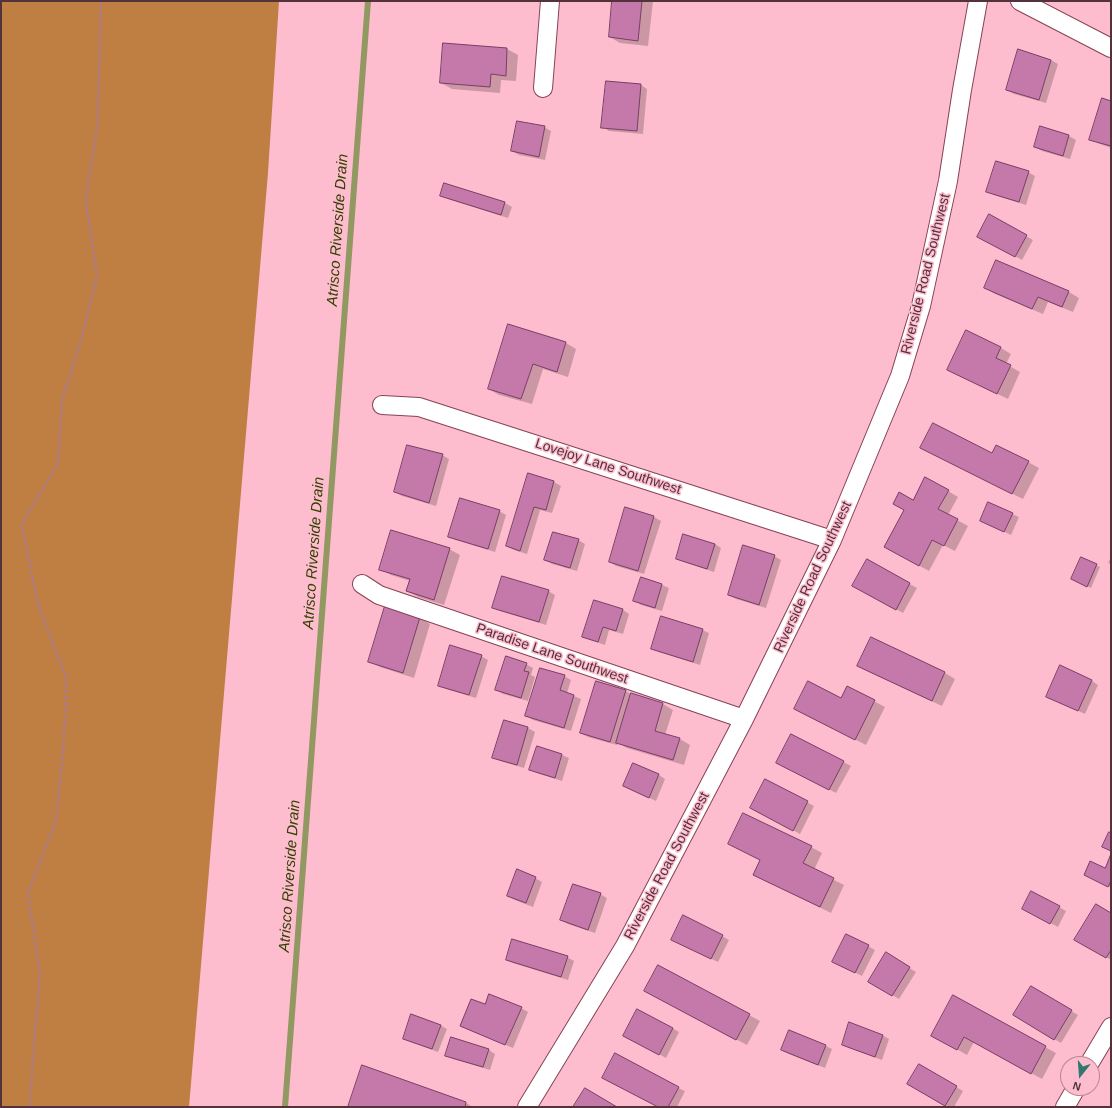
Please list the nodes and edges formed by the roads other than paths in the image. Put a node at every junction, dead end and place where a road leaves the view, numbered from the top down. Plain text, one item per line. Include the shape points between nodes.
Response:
1 (550, 1) edge
2 (978, 1) edge
3 (1020, 1) edge
4 (1111, 48) edge
5 (543, 88) dead end
6 (382, 405) dead end
7 (832, 540) junction
8 (362, 584) dead end
9 (744, 719) junction
10 (1111, 1026) edge
11 (1094, 1056) edge
12 (1071, 1096) edge
13 (527, 1107) edge
14 (1065, 1107) edge

1 - 5 street
2 - 7 street, Riverside Road Southwest via 948,181 921,306 900,376
3 - 4 street
6 - 7 street, Lovejoy Lane Southwest via 419,407
7 - 9 street, Riverside Road Southwest
8 - 9 street, Paradise Lane Southwest via 379,595
9 - 13 street, Riverside Road Southwest via 625,946
10 - 11 street
12 - 14 street

